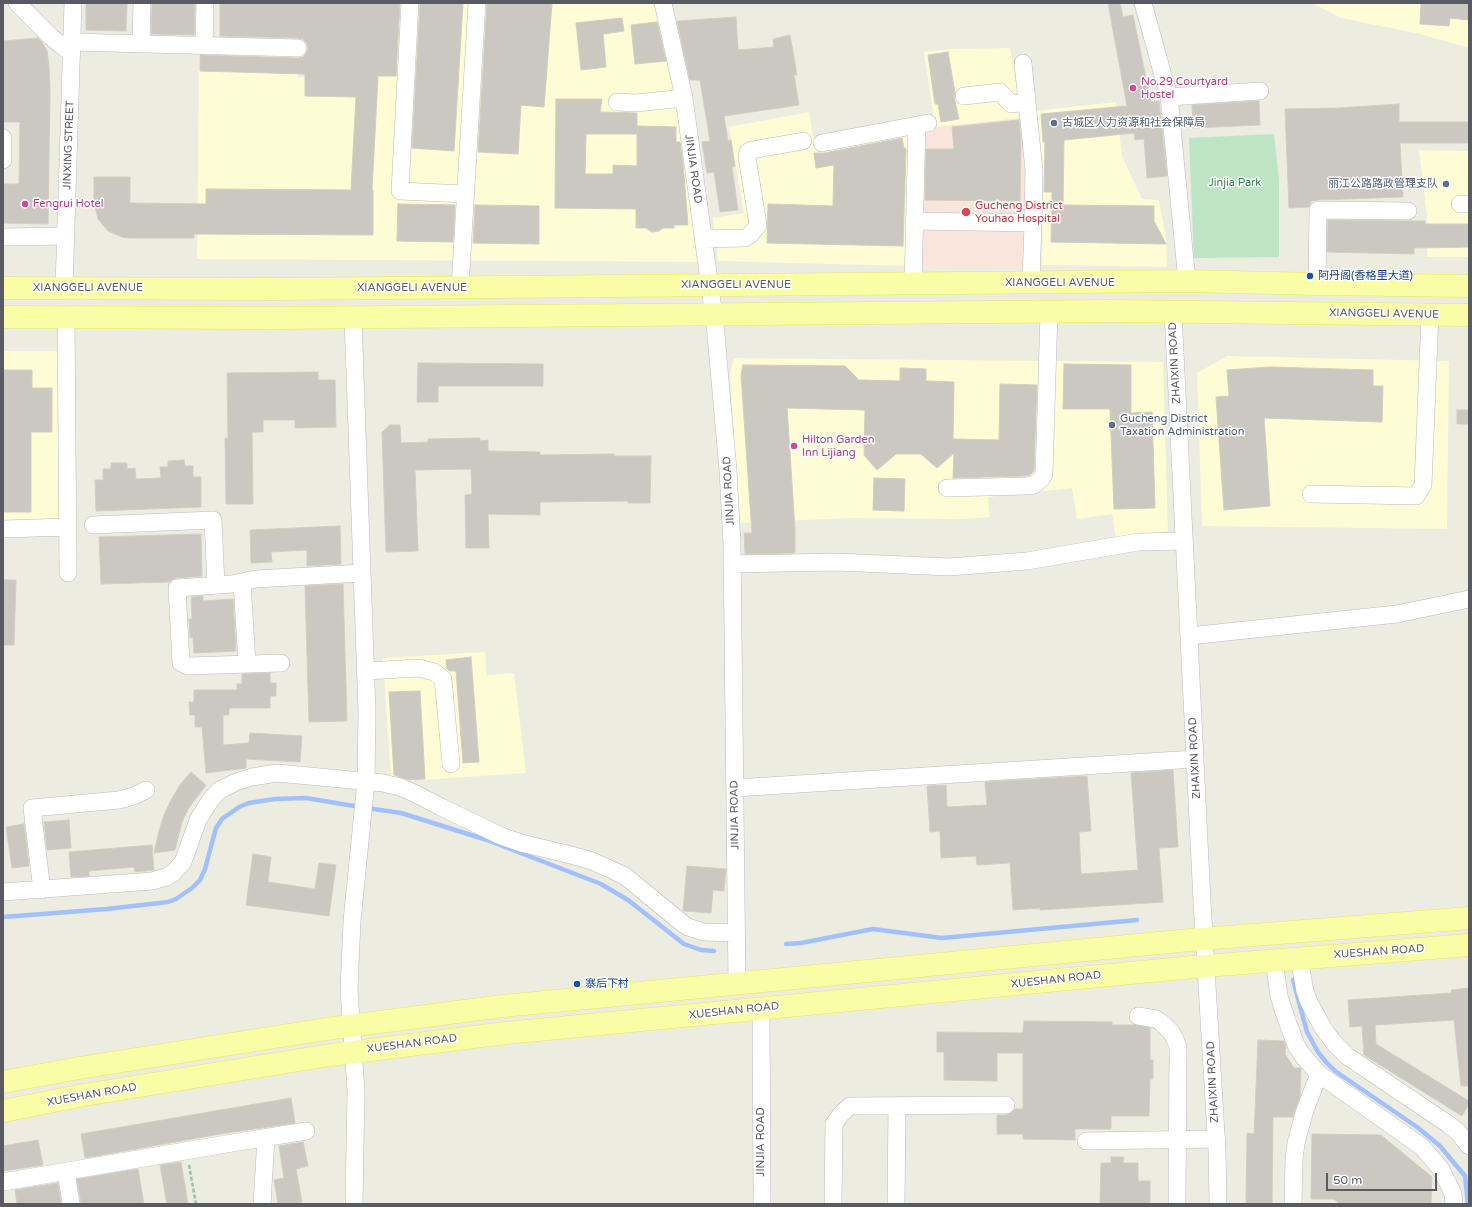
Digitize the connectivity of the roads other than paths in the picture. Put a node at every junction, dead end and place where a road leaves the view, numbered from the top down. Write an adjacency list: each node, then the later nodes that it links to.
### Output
1 (17, 3): 11 (street)
2 (73, 3): 11 (street, JINXING STREET)
3 (142, 3): 9 (street)
4 (205, 3): 10 (street)
5 (410, 3): 24 (street)
6 (477, 3): 24 (street)
7 (663, 3): 16 (street, JINJIA ROAD)
8 (1143, 3): 17 (street)
9 (141, 44): 10 (street); 11 (street)
10 (204, 46): 12 (street)
11 (72, 48): 29 (street, JINXING STREET)
12 (298, 48)
13 (1023, 63): 19 (street)
14 (1260, 90): 17 (street)
15 (964, 96): 19 (street)
16 (684, 98): 18 (street); 30 (street, JINJIA ROAD)
17 (1169, 98): 31 (street)
18 (617, 102)
19 (1027, 102): 27 (street)
20 (3, 138): 23 (street)
21 (804, 141): 30 (street)
22 (822, 143): 26 (street)
23 (3, 160)
24 (465, 194): 37 (street)
25 (1408, 211): 34 (street)
26 (914, 221): 27 (street); 33 (street)
27 (1034, 223): 32 (street)
28 (3, 236): 29 (street)
29 (66, 236): 39 (street, JINXING STREET)
30 (703, 239): 35 (street, JINJIA ROAD)
31 (1188, 281): 32 (main road, XIANGGELI AVENUE); 34 (main road, XIANGGELI AVENUE)
32 (1031, 283): 33 (main road, XIANGGELI AVENUE)
33 (913, 284): 35 (main road, XIANGGELI AVENUE)
34 (1317, 284): 36 (main road, XIANGGELI AVENUE)
35 (709, 286): 37 (main road, XIANGGELI AVENUE); 42 (street, JINJIA ROAD)
36 (1469, 286)
37 (460, 287): 39 (main road, XIANGGELI AVENUE)
38 (3, 288): 39 (main road, XIANGGELI AVENUE)
39 (64, 288)
40 (1049, 312): 41 (main road, XIANGGELI AVENUE); 42 (main road, XIANGGELI AVENUE); 48 (street)
41 (1173, 312): 43 (main road, XIANGGELI AVENUE); 53 (street, ZHAIXIN ROAD)
42 (713, 314): 47 (main road, XIANGGELI AVENUE); 54 (street, JINJIA ROAD)
43 (1430, 314): 44 (main road, XIANGGELI AVENUE); 49 (street)
44 (1469, 315)
45 (3, 317): 46 (main road, XIANGGELI AVENUE)
46 (66, 317): 47 (main road, XIANGGELI AVENUE); 51 (street)
47 (353, 317): 56 (street)
48 (947, 488)
49 (1310, 494)
50 (93, 525): 58 (street)
51 (68, 527): 52 (street); 55 (street)
52 (3, 529)
53 (1184, 541): 54 (street); 60 (street, ZHAIXIN ROAD)
54 (732, 564): 67 (street, JINJIA ROAD)
55 (68, 573)
56 (362, 573): 57 (street); 63 (street)
57 (242, 582): 58 (street); 62 (street)
58 (216, 585): 62 (street)
59 (1469, 599): 60 (street)
60 (1189, 636): 64 (street, ZHAIXIN ROAD)
61 (281, 663): 62 (street)
62 (247, 664)
63 (365, 671): 65 (street); 66 (street)
64 (1195, 759): 67 (street); 73 (street, ZHAIXIN ROAD)
65 (451, 764)
66 (366, 781): 69 (street); 72 (street); 81 (street)
67 (734, 788): 72 (street, JINJIA ROAD)
68 (146, 790): 69 (street)
69 (42, 890): 70 (street)
70 (3, 892)
71 (1469, 918): 73 (main road)
72 (736, 933): 78 (street, JINJIA ROAD)
73 (1204, 939): 77 (street, ZHAIXIN ROAD); 78 (main road)
74 (1469, 945): 75 (main road, XUESHAN ROAD)
75 (1299, 958): 76 (main road, XUESHAN ROAD); 93 (street)
76 (1274, 960): 77 (main road, XUESHAN ROAD); 83 (street)
77 (1206, 966): 79 (main road, XUESHAN ROAD); 90 (street, ZHAIXIN ROAD)
78 (737, 984): 81 (main road)
79 (761, 1008): 82 (main road, XUESHAN ROAD); 99 (street, JINJIA ROAD)
80 (1138, 1016): 91 (street)
81 (351, 1025): 82 (street); 84 (main road)
82 (353, 1052): 87 (main road, XUESHAN ROAD); 98 (street)
83 (1319, 1074): 104 (street); 105 (street)
84 (3, 1082)
85 (1006, 1105): 86 (street)
86 (898, 1106): 100 (street); 101 (street)
87 (3, 1111)
88 (306, 1131): 89 (street)
89 (266, 1138): 94 (street); 97 (street)
90 (1217, 1139): 91 (street); 103 (street, ZHAIXIN ROAD)
91 (1178, 1140): 92 (street); 102 (street)
92 (1086, 1141)
93 (1469, 1146)
94 (66, 1171): 95 (street); 96 (street)
95 (3, 1182)
96 (72, 1204)
97 (262, 1204)
98 (354, 1204)
99 (762, 1204)
100 (833, 1204)
101 (896, 1204)
102 (1178, 1204)
103 (1218, 1204)
104 (1293, 1204)
105 (1454, 1204)

